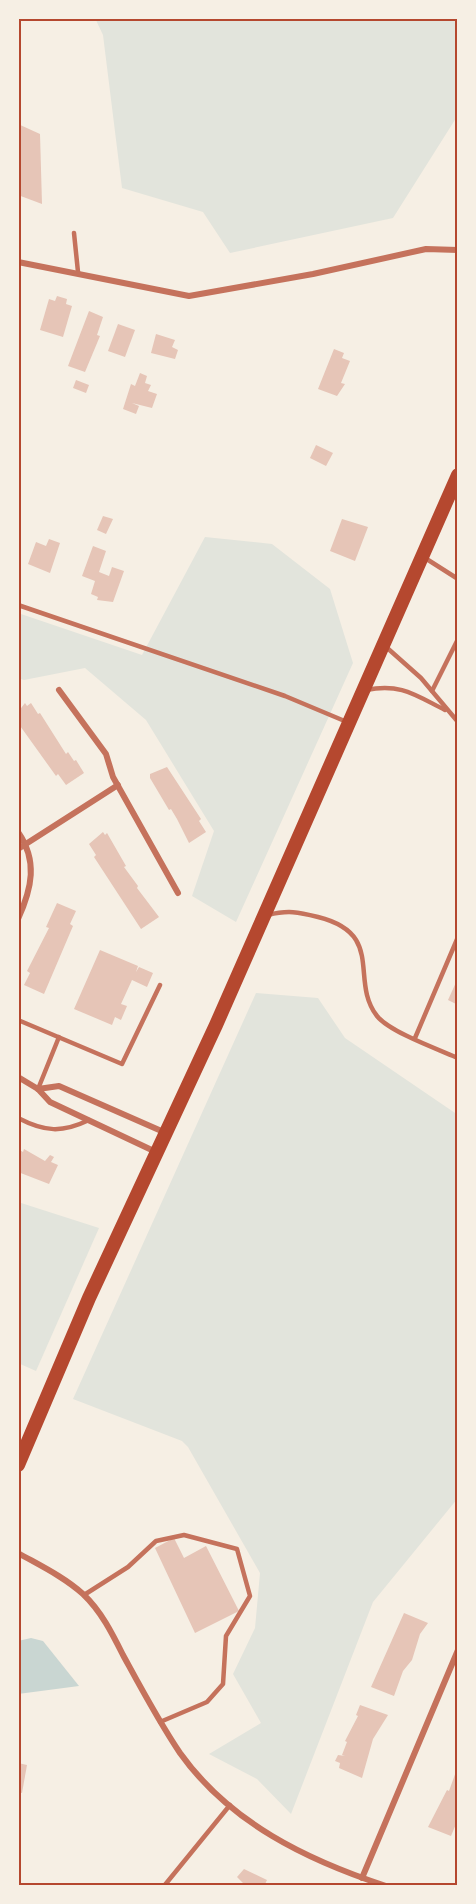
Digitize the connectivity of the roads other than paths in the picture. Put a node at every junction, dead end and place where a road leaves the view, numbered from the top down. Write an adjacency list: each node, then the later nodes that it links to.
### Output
1 (74, 233): 4 (lane)
2 (458, 250): 4 (street)
3 (18, 262): 4 (street)
4 (78, 272)
5 (458, 476): 6 (highway)
6 (422, 556): 7 (lane); 10 (highway)
7 (458, 579)
8 (18, 605): 16 (lane)
9 (458, 639): 13 (lane)
10 (384, 645): 12 (highway); 13 (lane)
11 (58, 690): 17 (street)
12 (364, 691): 14 (lane); 16 (highway)
13 (432, 691): 14 (lane)
14 (449, 712): 15 (lane)
15 (458, 722)
16 (349, 723): 22 (highway)
17 (118, 785): 19 (street); 21 (street)
18 (18, 832): 19 (street)
19 (27, 844): 20 (street); 23 (street)
20 (18, 849)
21 (178, 893)
22 (263, 916): 28 (lane); 34 (highway)
23 (18, 919)
24 (458, 937): 28 (lane)
25 (160, 986): 27 (lane)
26 (18, 1020): 27 (lane)
27 (59, 1038): 31 (lane)
28 (415, 1038): 29 (lane)
29 (458, 1058)
30 (18, 1077): 31 (street)
31 (38, 1089): 33 (street); 34 (street)
32 (18, 1118): 33 (lane)
33 (89, 1120): 35 (street)
34 (166, 1133): 35 (highway)
35 (157, 1152): 36 (highway)
36 (18, 1465)
37 (18, 1553): 38 (street)
38 (84, 1595): 40 (street); 40 (lane)
39 (458, 1650): 42 (street)
40 (160, 1722): 41 (street)
41 (230, 1805): 42 (street); 43 (lane)
42 (362, 1878): 44 (street)
43 (164, 1886)
44 (386, 1886)

